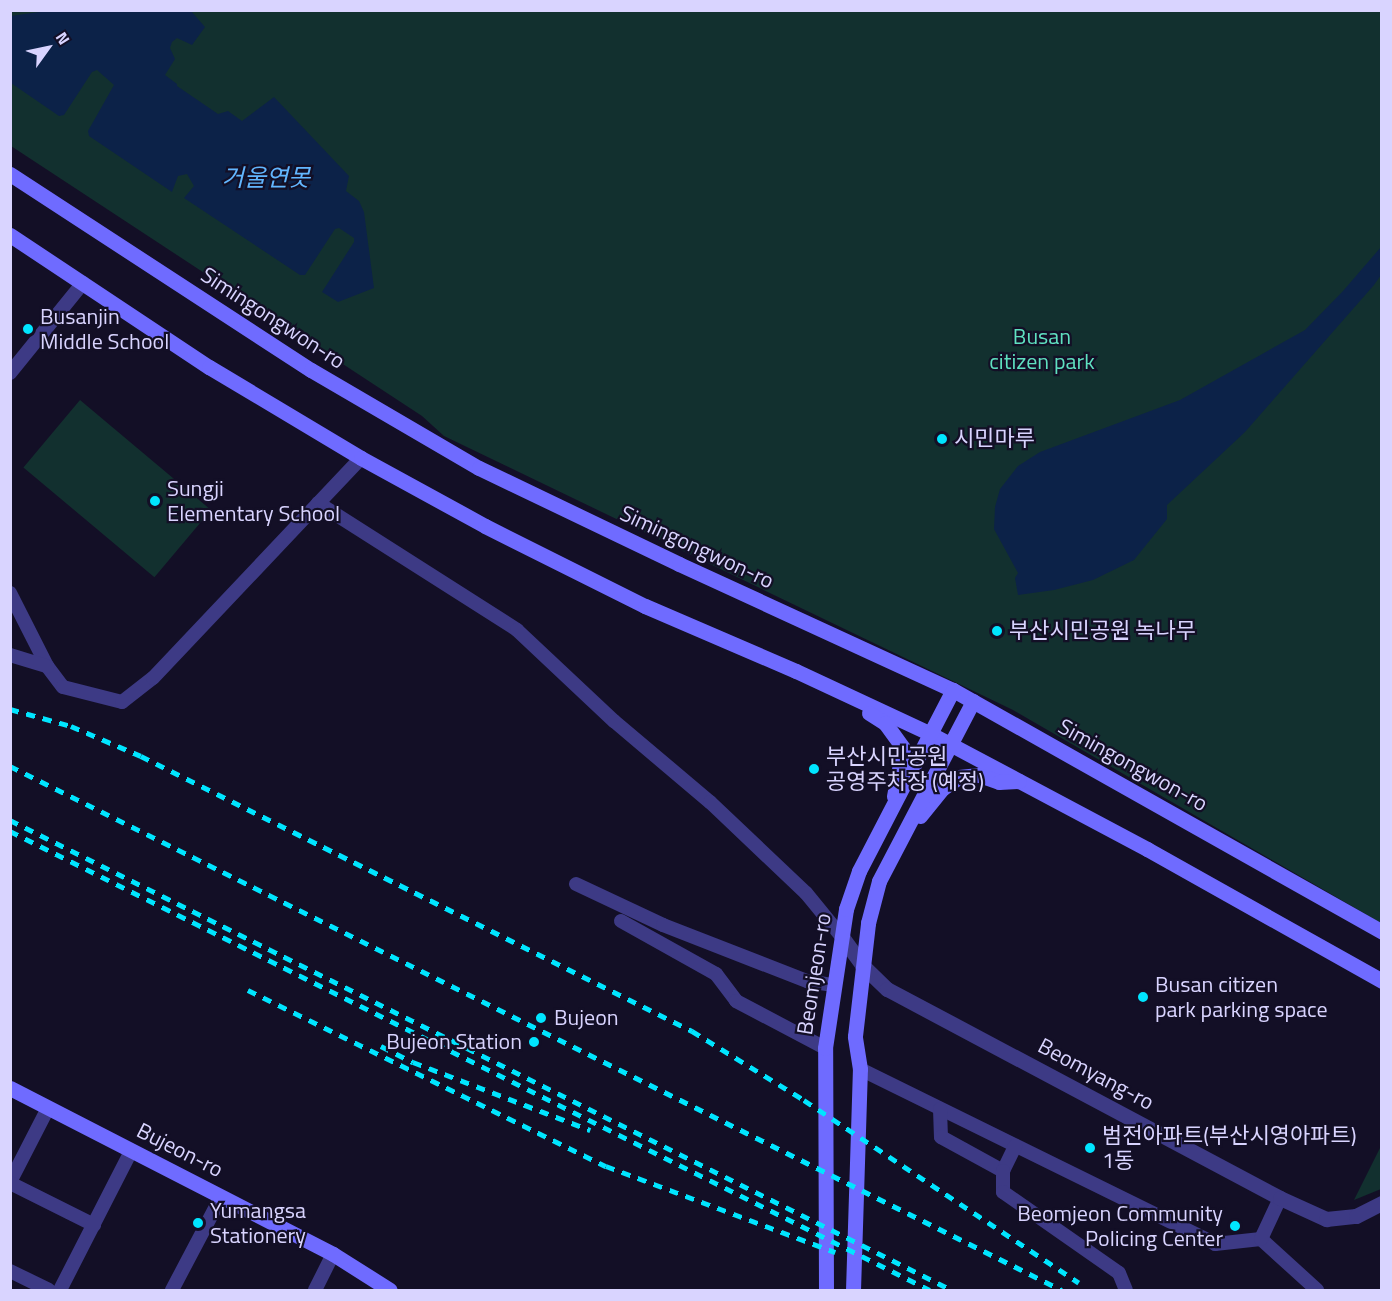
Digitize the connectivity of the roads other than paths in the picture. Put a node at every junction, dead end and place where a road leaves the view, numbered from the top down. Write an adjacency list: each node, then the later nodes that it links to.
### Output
1 (10, 174): 10 (main road, Simingongwon-ro)
2 (10, 235): 3 (main road)
3 (83, 283): 4 (street); 5 (main road)
4 (10, 373)
5 (361, 458): 6 (street); 11 (main road)
6 (318, 503): 9 (street); 21 (street)
7 (10, 593): 9 (street)
8 (10, 655): 9 (street)
9 (47, 666)
10 (953, 690): 12 (main road, Simingongwon-ro); 13 (main road, Beomjeon-ro)
11 (854, 698): 13 (main road); 16 (main road)
12 (973, 701): 14 (main road, Beomjeon-ro); 20 (main road, Simingongwon-ro)
13 (931, 734): 14 (main road); 16 (main road, Beomjeon-ro)
14 (951, 744): 15 (main road); 17 (main road, Beomjeon-ro)
15 (1021, 781): 17 (main road); 23 (main road)
16 (893, 805): 21 (main road, Beomjeon-ro)
17 (908, 825): 22 (main road, Beomjeon-ro)
18 (576, 884): 24 (street)
19 (621, 921): 25 (street)
20 (1382, 932)
21 (842, 937): 22 (street, Beomyang-ro); 24 (main road, Beomjeon-ro)
22 (861, 965): 26 (main road, Beomjeon-ro); 35 (street, Beomyang-ro)
23 (1382, 981)
24 (832, 986): 25 (main road, Beomjeon-ro)
25 (825, 1048): 46 (main road, Beomjeon-ro)
26 (860, 1069): 29 (street); 47 (main road, Beomjeon-ro)
27 (10, 1088): 28 (main road, Bujeon-ro)
28 (48, 1108): 31 (main road, Bujeon-ro); 33 (street)
29 (940, 1109): 30 (street); 32 (street)
30 (1015, 1146): 32 (street); 38 (street)
31 (131, 1151): 34 (main road, Bujeon-ro); 37 (street)
32 (1003, 1171): 48 (street)
33 (10, 1182): 37 (street)
34 (221, 1197): 39 (main road, Bujeon-ro); 43 (street)
35 (1280, 1198): 36 (street, Beomyang-ro); 38 (street)
36 (1382, 1203)
37 (94, 1225): 42 (street)
38 (1261, 1239): 49 (street)
39 (333, 1254): 44 (street); 45 (main road, Bujeon-ro)
40 (10, 1271): 41 (street)
41 (49, 1290)
42 (60, 1290)
43 (172, 1290)
44 (315, 1290)
45 (390, 1290)
46 (826, 1290)
47 (853, 1290)
48 (1126, 1290)
49 (1317, 1290)

